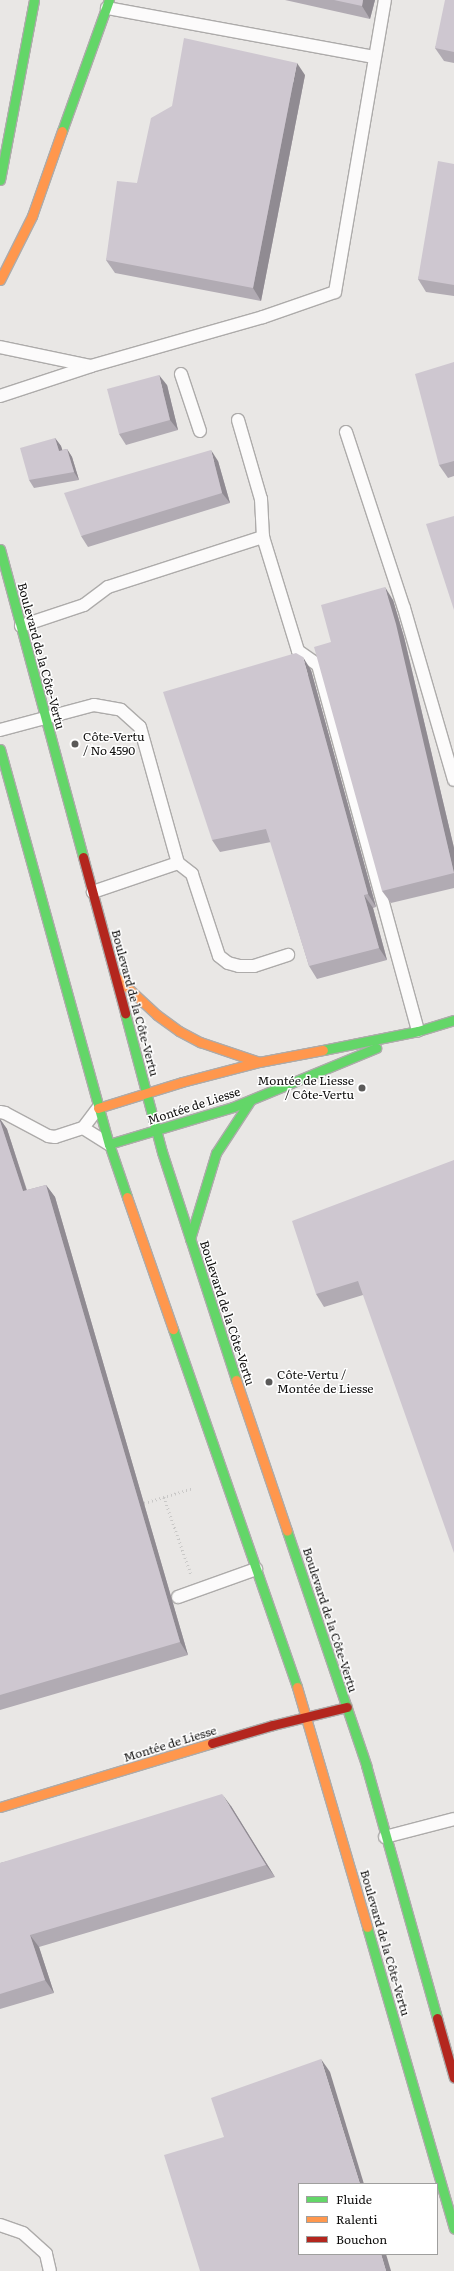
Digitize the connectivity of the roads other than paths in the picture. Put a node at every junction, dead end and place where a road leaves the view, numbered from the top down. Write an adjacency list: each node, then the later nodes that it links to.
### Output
1 (34, 0): 5 (street)
2 (385, 0): 4 (lane)
3 (108, 4): 4 (lane); 6 (street)
4 (374, 57): 8 (lane)
5 (0, 180)
6 (0, 280)
7 (0, 347): 8 (lane)
8 (91, 366): 10 (lane)
9 (181, 374): 12 (lane)
10 (0, 396)
11 (238, 420): 14 (lane)
12 (200, 431)
13 (346, 432): 20 (lane)
14 (263, 537): 16 (lane); 26 (lane)
15 (0, 549): 16 (street, Boulevard de la Côte-Vertu)
16 (21, 626): 17 (street, Boulevard de la Côte-Vertu)
17 (46, 718): 18 (lane); 21 (lane); 22 (street, Boulevard de la Côte-Vertu)
18 (0, 730)
19 (0, 749): 30 (street, Boulevard de la Côte-Vertu)
20 (454, 780)
21 (178, 864): 22 (lane); 23 (lane)
22 (93, 892): 24 (street, Boulevard de la Côte-Vertu)
23 (288, 955)
24 (115, 976): 27 (street); 28 (street, Boulevard de la Côte-Vertu)
25 (454, 1020): 26 (street, Montée de Liesse)
26 (418, 1031): 27 (street, Montée de Liesse); 29 (street, Montée de Liesse)
27 (260, 1062): 28 (street, Montée de Liesse)
28 (147, 1092): 30 (street, Montée de Liesse); 33 (street, Boulevard de la Côte-Vertu)
29 (250, 1101): 33 (street, Montée de Liesse); 35 (street)
30 (98, 1108): 32 (lane); 34 (street, Boulevard de la Côte-Vertu)
31 (0, 1112): 32 (lane)
32 (83, 1128): 34 (lane)
33 (156, 1131): 34 (street, Montée de Liesse); 35 (street, Boulevard de la Côte-Vertu)
34 (109, 1144): 36 (street, Boulevard de la Côte-Vertu)
35 (190, 1239): 38 (street, Boulevard de la Côte-Vertu)
36 (256, 1569): 37 (lane); 39 (street, Boulevard de la Côte-Vertu)
37 (178, 1597)
38 (346, 1707): 39 (street, Montée de Liesse); 42 (street, Boulevard de la Côte-Vertu)
39 (307, 1717): 40 (street, Montée de Liesse); 45 (street, Boulevard de la Côte-Vertu)
40 (0, 1807)
41 (454, 1819): 42 (lane)
42 (385, 1837): 43 (street, Boulevard de la Côte-Vertu)
43 (454, 2078)
44 (0, 2225): 46 (lane)
45 (454, 2229)
46 (50, 2271)

